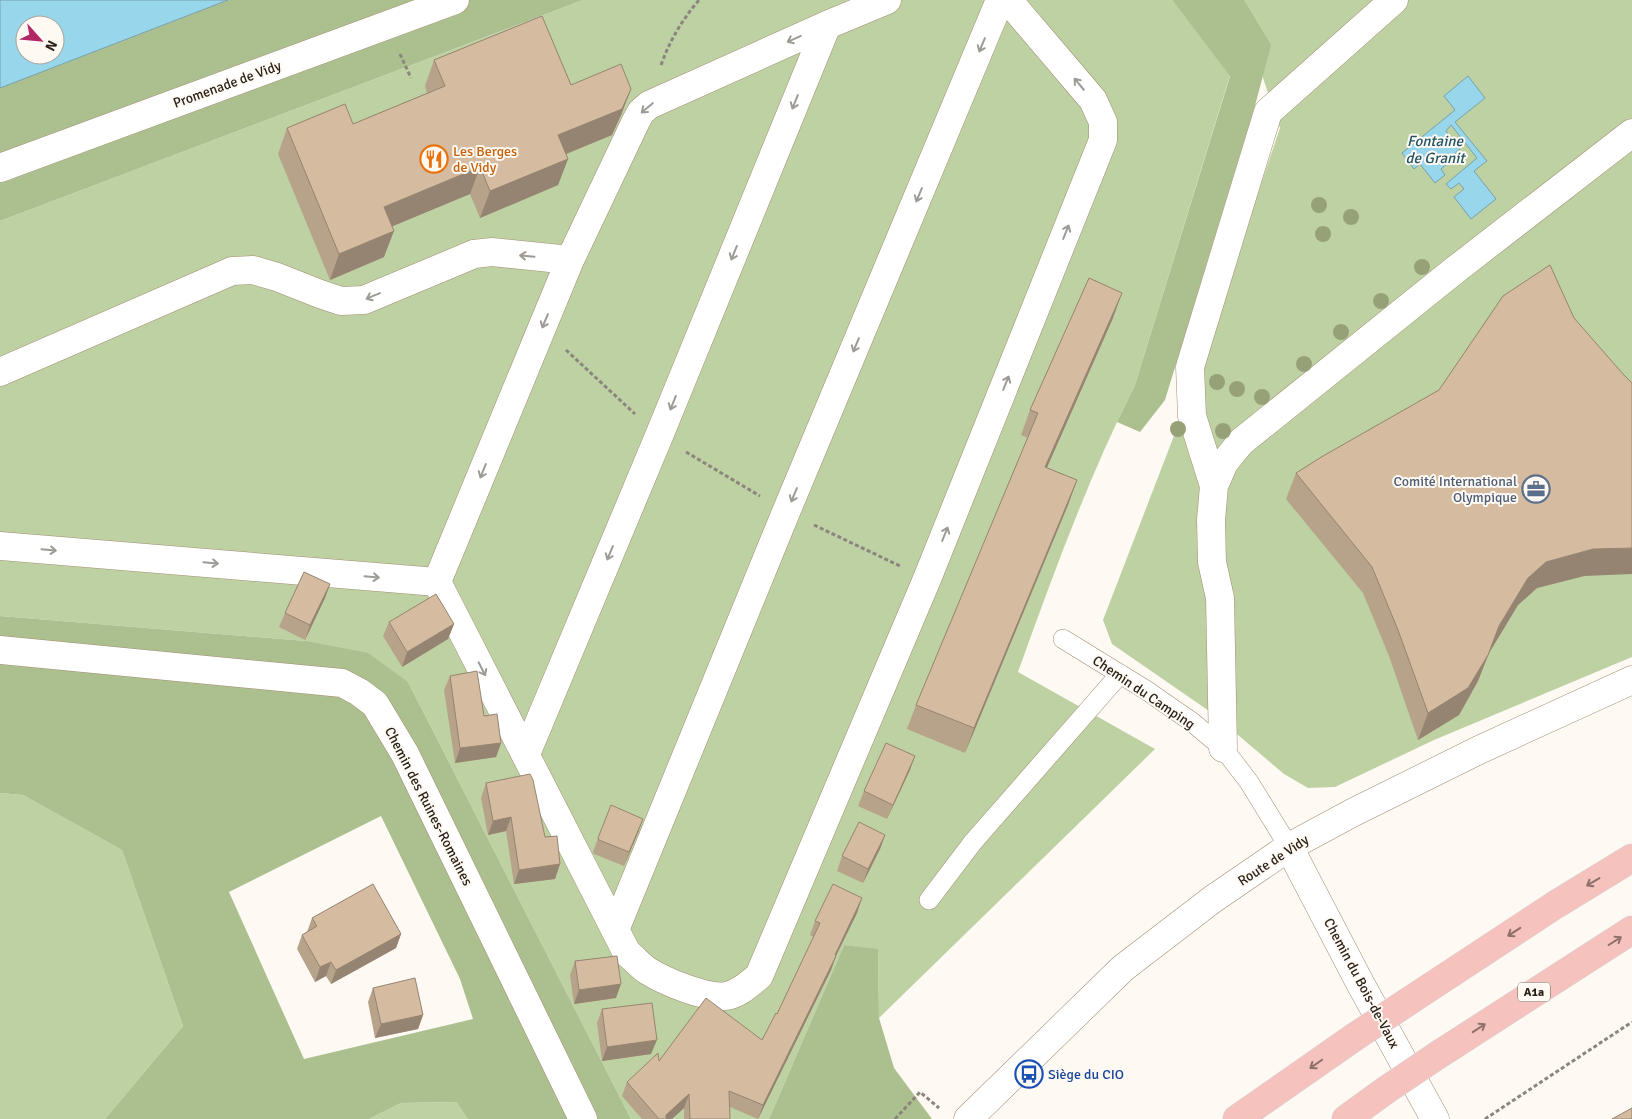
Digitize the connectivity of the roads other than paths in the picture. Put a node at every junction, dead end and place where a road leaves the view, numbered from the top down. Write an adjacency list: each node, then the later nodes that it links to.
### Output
1 (455, 0): 8 (street, Promenade de Vidy)
2 (887, 0): 6 (street)
3 (1000, 0): 23 (street, one-way to 23)
4 (1008, 0): 23 (street, one-way to 4)
5 (1408, 1): 11 (street)
6 (827, 25): 9 (street, one-way to 9); 19 (street, one-way to 19)
7 (1632, 133): 11 (street)
8 (0, 168)
9 (570, 260): 10 (street, one-way to 10); 13 (street, one-way to 13)
10 (0, 372)
11 (1214, 486): 18 (street)
12 (0, 546): 13 (street, one-way to 13)
13 (437, 582): 19 (street, one-way to 19)
14 (1063, 639): 16 (lane, Chemin du Camping)
15 (0, 650): 26 (street, Chemin des Ruines-Romaines)
16 (1120, 674): 18 (lane, Chemin du Camping); 22 (lane)
17 (1632, 680): 20 (street, Route de Vidy)
18 (1223, 748): 20 (lane, Chemin du Camping)
19 (526, 754): 23 (street)
20 (1289, 847): 25 (street, Route de Vidy); 29 (street, Chemin du Bois-de-Vaux)
21 (1632, 858): 27 (highway, one-way to 27, bridge)
22 (929, 900)
23 (615, 930)
24 (1632, 930): 28 (highway, A1a, one-way to 24, bridge)
25 (956, 1116)
26 (583, 1119)
27 (1237, 1119)
28 (1346, 1119)
29 (1435, 1119)

